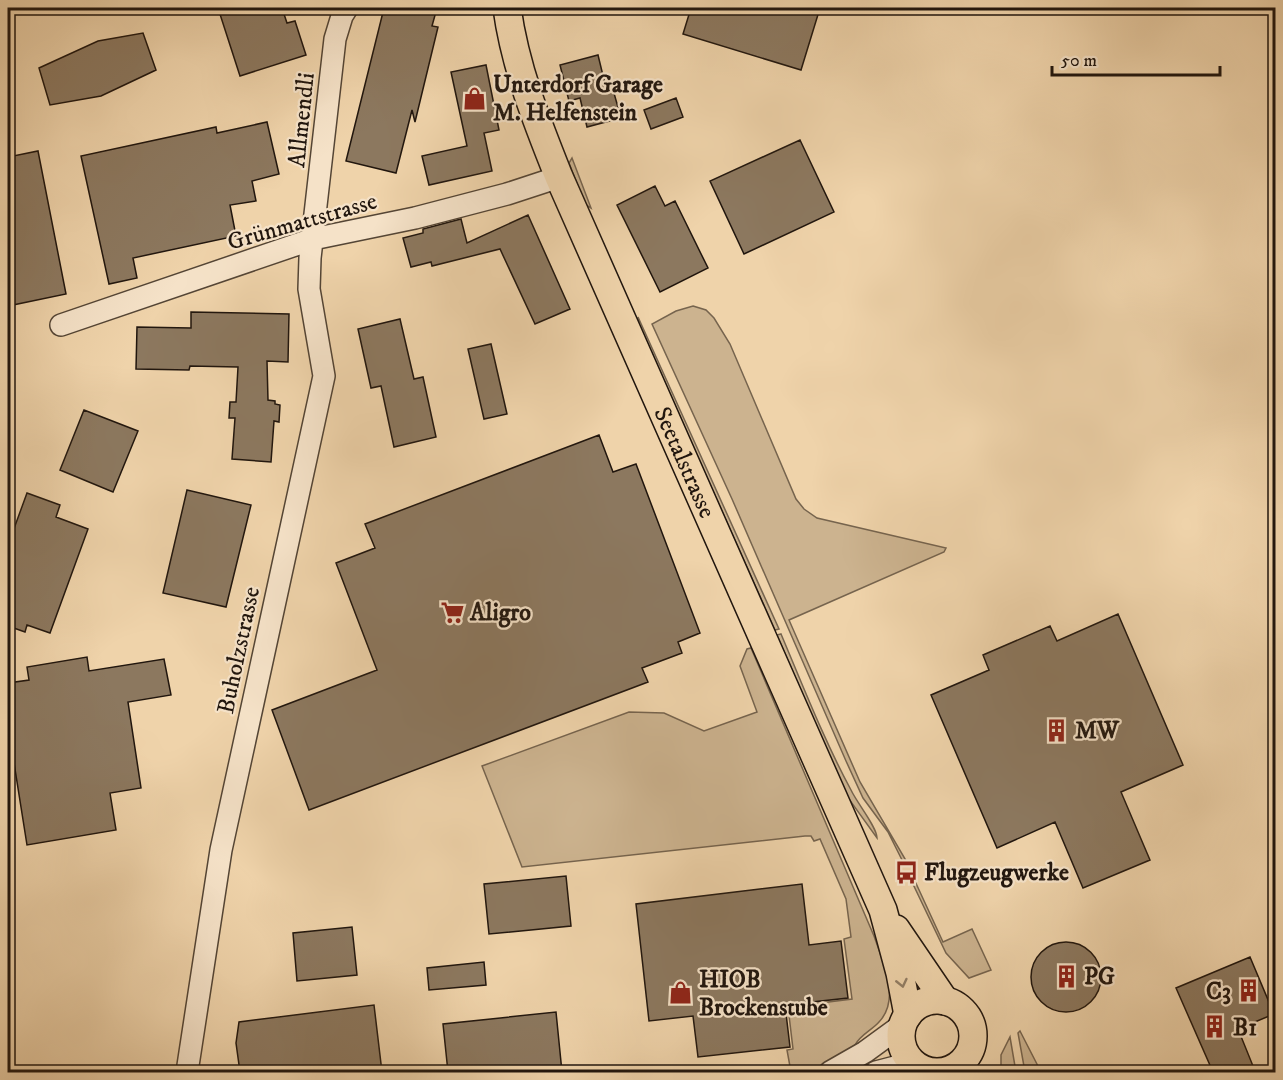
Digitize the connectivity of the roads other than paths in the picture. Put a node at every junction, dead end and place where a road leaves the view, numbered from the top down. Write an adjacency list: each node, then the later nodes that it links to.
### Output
1 (347, 8): 4 (street, Allmendli)
2 (507, 8): 3 (main road, Seetalstrasse)
3 (559, 177): 4 (street, Grünmattstrasse); 6 (main road, Seetalstrasse)
4 (313, 239): 5 (street, Grünmattstrasse); 11 (street, Buholzstrasse)
5 (62, 325)
6 (883, 910): 7 (main road, Seetalstrasse); 8 (main road, Seetalstrasse, one-way to 8)
7 (945, 1000): 8 (main road); 9 (main road)
8 (905, 1020): 10 (main road); 12 (street)
9 (974, 1060): 10 (main road)
10 (924, 1069): 13 (street)
11 (187, 1072)
12 (830, 1072)
13 (876, 1072)

